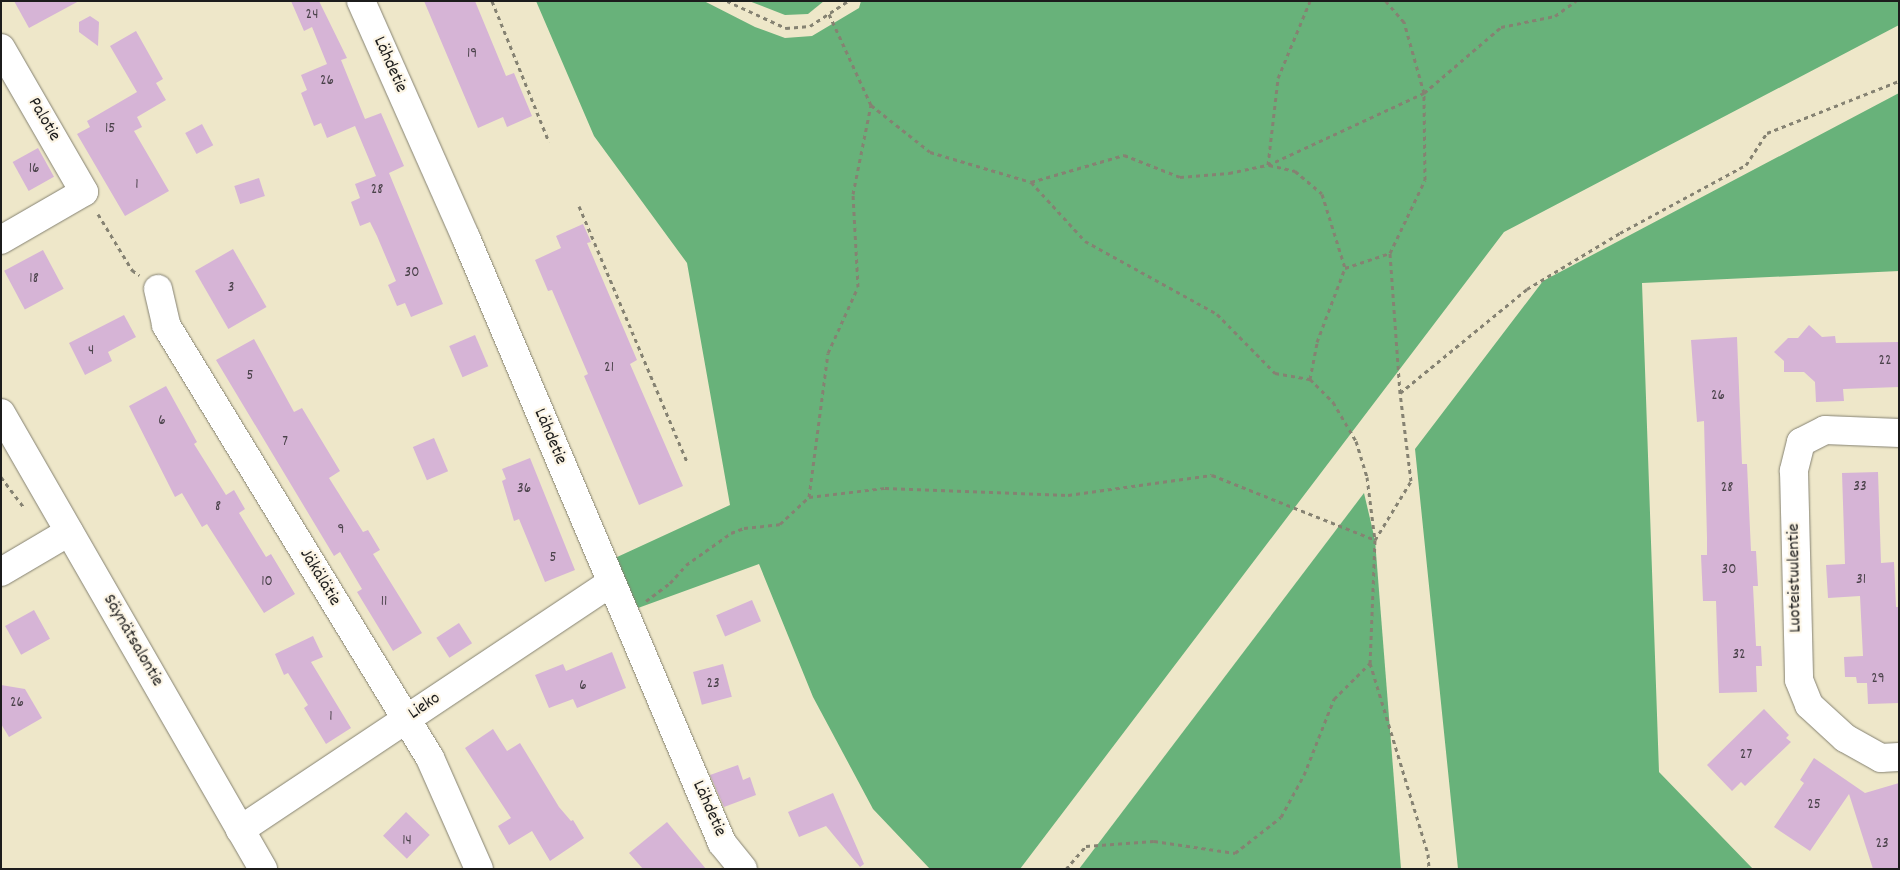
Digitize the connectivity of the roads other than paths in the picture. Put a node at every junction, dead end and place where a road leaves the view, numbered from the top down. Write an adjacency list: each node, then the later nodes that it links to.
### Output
1 (361, 1): 9 (street, Lähdetie)
2 (1, 48): 3 (street, Palotie)
3 (1, 240)
4 (158, 289): 10 (street, Jäkälätie)
5 (1, 414): 7 (street, Säynätsalontie)
6 (1899, 433): 11 (street, Luoteistuulentie)
7 (69, 532): 8 (street); 12 (street, Säynätsalontie)
8 (1, 572)
9 (611, 583): 10 (street, Lieko); 15 (street, Lähdetie)
10 (405, 721): 12 (street, Lieko); 14 (street, Jäkälätie)
11 (1899, 757)
12 (240, 830): 13 (street, Säynätsalontie)
13 (263, 869)
14 (479, 869)
15 (744, 869)

